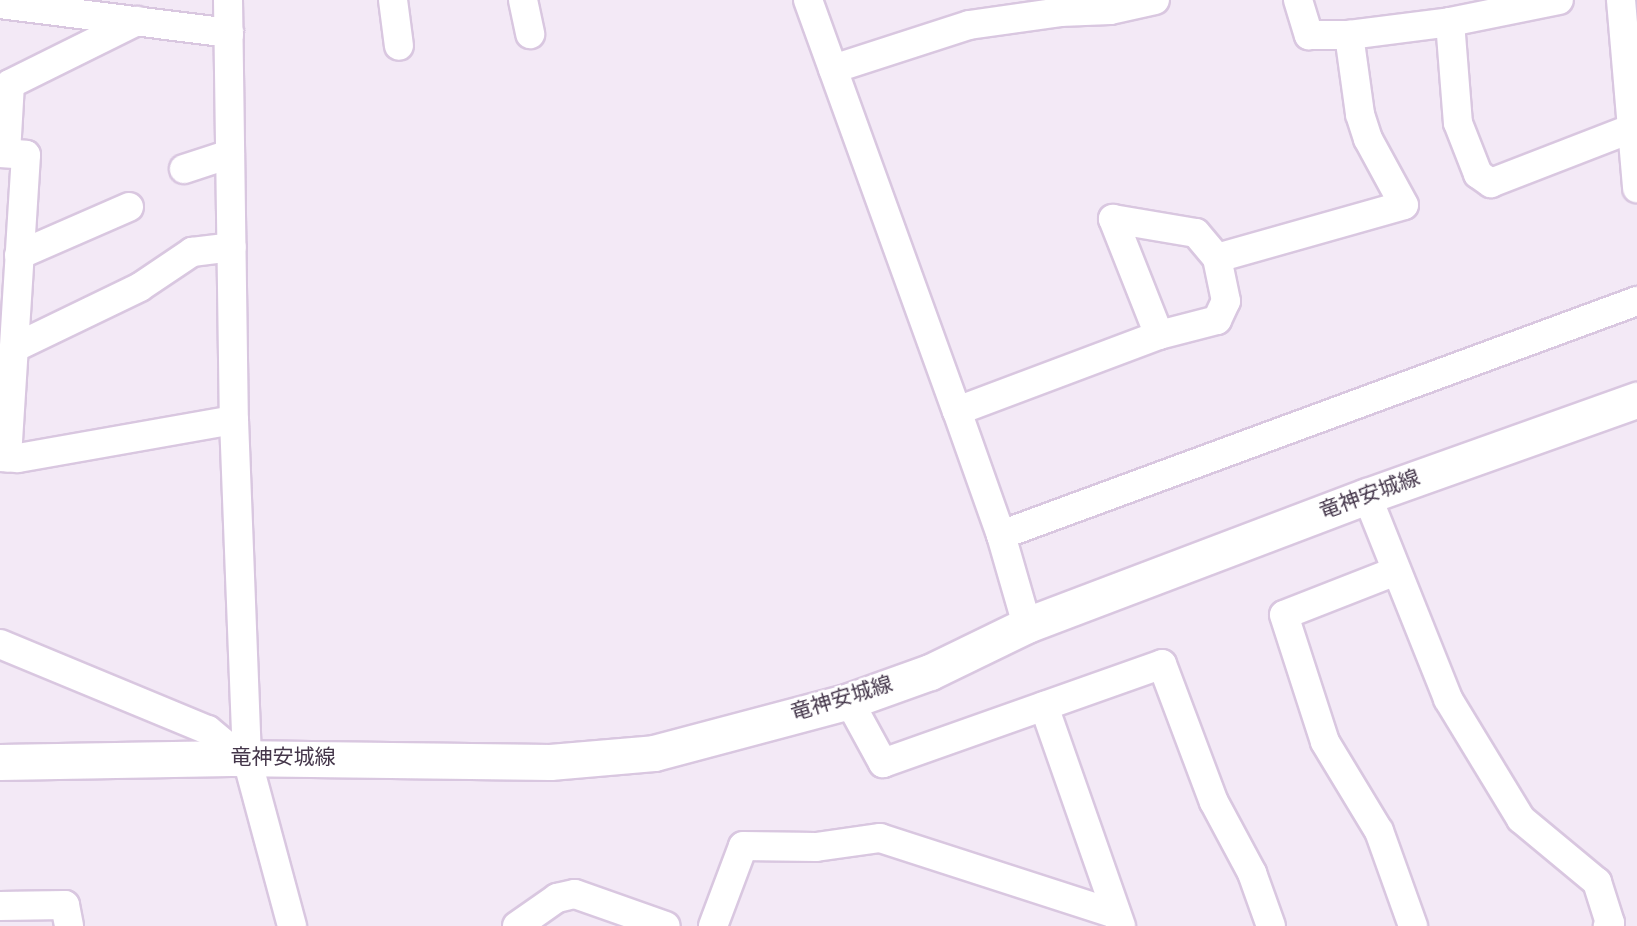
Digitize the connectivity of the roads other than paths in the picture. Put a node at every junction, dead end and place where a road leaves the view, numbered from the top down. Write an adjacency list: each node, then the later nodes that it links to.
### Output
1 (228, 0): 12 (street)
2 (393, 0): 15 (street)
3 (523, 0): 13 (street)
4 (808, 0): 16 (street)
5 (1155, 0): 16 (street)
6 (1298, 0): 14 (street)
7 (1559, 0): 11 (street)
8 (1621, 0): 17 (street)
9 (0, 4): 10 (street)
10 (137, 21): 12 (street); 18 (street)
11 (1450, 22): 14 (street); 17 (street)
12 (229, 33): 19 (street)
13 (530, 34)
14 (1349, 36): 25 (street)
15 (400, 46)
16 (833, 69): 30 (street)
17 (1633, 128): 21 (street)
18 (3, 153): 24 (street)
19 (230, 154): 20 (street); 23 (street)
20 (184, 169)
21 (1637, 188)
22 (129, 207): 24 (street)
23 (232, 247): 28 (street); 31 (street)
24 (19, 254): 28 (street)
25 (1217, 258): 27 (street); 27 (street)
26 (1637, 301): 34 (street)
27 (1159, 335): 30 (street)
28 (14, 348): 32 (street)
29 (1637, 400): 33 (street, 竜神安城線)
30 (957, 411): 34 (street)
31 (234, 420): 32 (street); 40 (street)
32 (3, 457)
33 (1367, 496): 35 (street); 36 (street, 竜神安城線)
34 (1000, 535): 36 (street)
35 (1396, 571): 50 (street); 51 (street)
36 (1027, 625): 38 (street, 竜神安城線)
37 (0, 644): 40 (street)
38 (849, 701): 39 (street); 40 (street, 竜神安城線)
39 (1044, 706): 43 (street); 49 (street)
40 (239, 758): 41 (street, 竜神安城線); 45 (street)
41 (0, 762)
42 (0, 906): 44 (street)
43 (1118, 920): 48 (street)
44 (69, 926)
45 (292, 926)
46 (517, 926): 47 (street)
47 (666, 926)
48 (713, 926)
49 (1271, 926)
50 (1413, 926)
51 (1608, 926)

